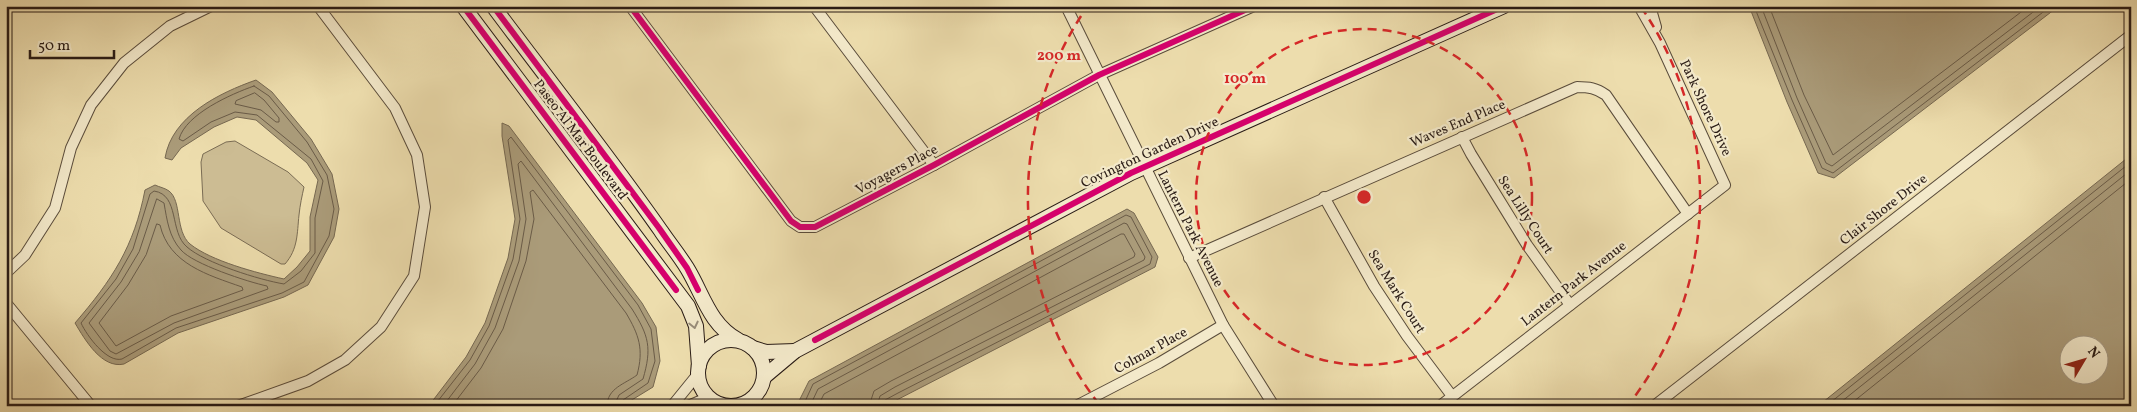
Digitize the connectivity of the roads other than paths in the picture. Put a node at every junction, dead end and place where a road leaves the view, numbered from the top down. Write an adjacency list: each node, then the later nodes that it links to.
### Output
1 (211, 6): 22 (street)
2 (318, 6): 35 (street)
3 (463, 6): 29 (main road, Paseo Al Mar Boulevard, one-way to 29)
4 (493, 6): 26 (main road, Paseo Al Mar Boulevard)
5 (630, 6): 16 (street, Voyagers Place)
6 (814, 6): 16 (street)
7 (1066, 6): 14 (street, Lantern Park Avenue)
8 (1254, 6): 14 (street, Voyagers Place)
9 (1504, 6): 17 (main road, Covington Garden Drive)
10 (1639, 6): 13 (street, Park Shore Drive)
11 (1650, 6): 13 (street, Park Shore Drive)
12 (2131, 35): 42 (street, Clair Shore Drive)
13 (1660, 43): 18 (street, Park Shore Drive)
14 (1099, 75): 16 (street, Voyagers Place); 17 (street, Lantern Park Avenue)
15 (1462, 137): 19 (street, Waves End Place); 20 (street, Waves End Place); 24 (street, Sea Lilly Court)
16 (934, 165)
17 (1144, 167): 21 (street, Lantern Park Avenue); 28 (main road, Covington Garden Drive)
18 (1725, 185): 20 (street, Lantern Park Avenue)
19 (1324, 197): 21 (street, Waves End Place); 31 (street, Sea Mark Court)
20 (1688, 214): 24 (street, Lantern Park Avenue)
21 (1189, 258): 25 (street, Lantern Park Avenue)
22 (6, 273)
23 (6, 303): 34 (street)
24 (1570, 305): 31 (street, Lantern Park Avenue)
25 (1223, 325): 33 (street, Colmar Place); 40 (street, Lantern Park Avenue)
26 (738, 340): 27 (main road); 29 (main road)
27 (753, 348): 28 (main road, Covington Garden Drive); 30 (main road)
28 (795, 351): 30 (main road, Covington Garden Drive)
29 (699, 370): 32 (main road); 36 (street)
30 (763, 380): 32 (main road); 38 (main road)
31 (1452, 396): 41 (street, Lantern Park Avenue)
32 (715, 402): 37 (street)
33 (1093, 402): 39 (street, Colmar Place)
34 (91, 406)
35 (238, 406)
36 (672, 406)
37 (688, 406)
38 (762, 406)
39 (1076, 406)
40 (1274, 406)
41 (1440, 406)
42 (1654, 406)

